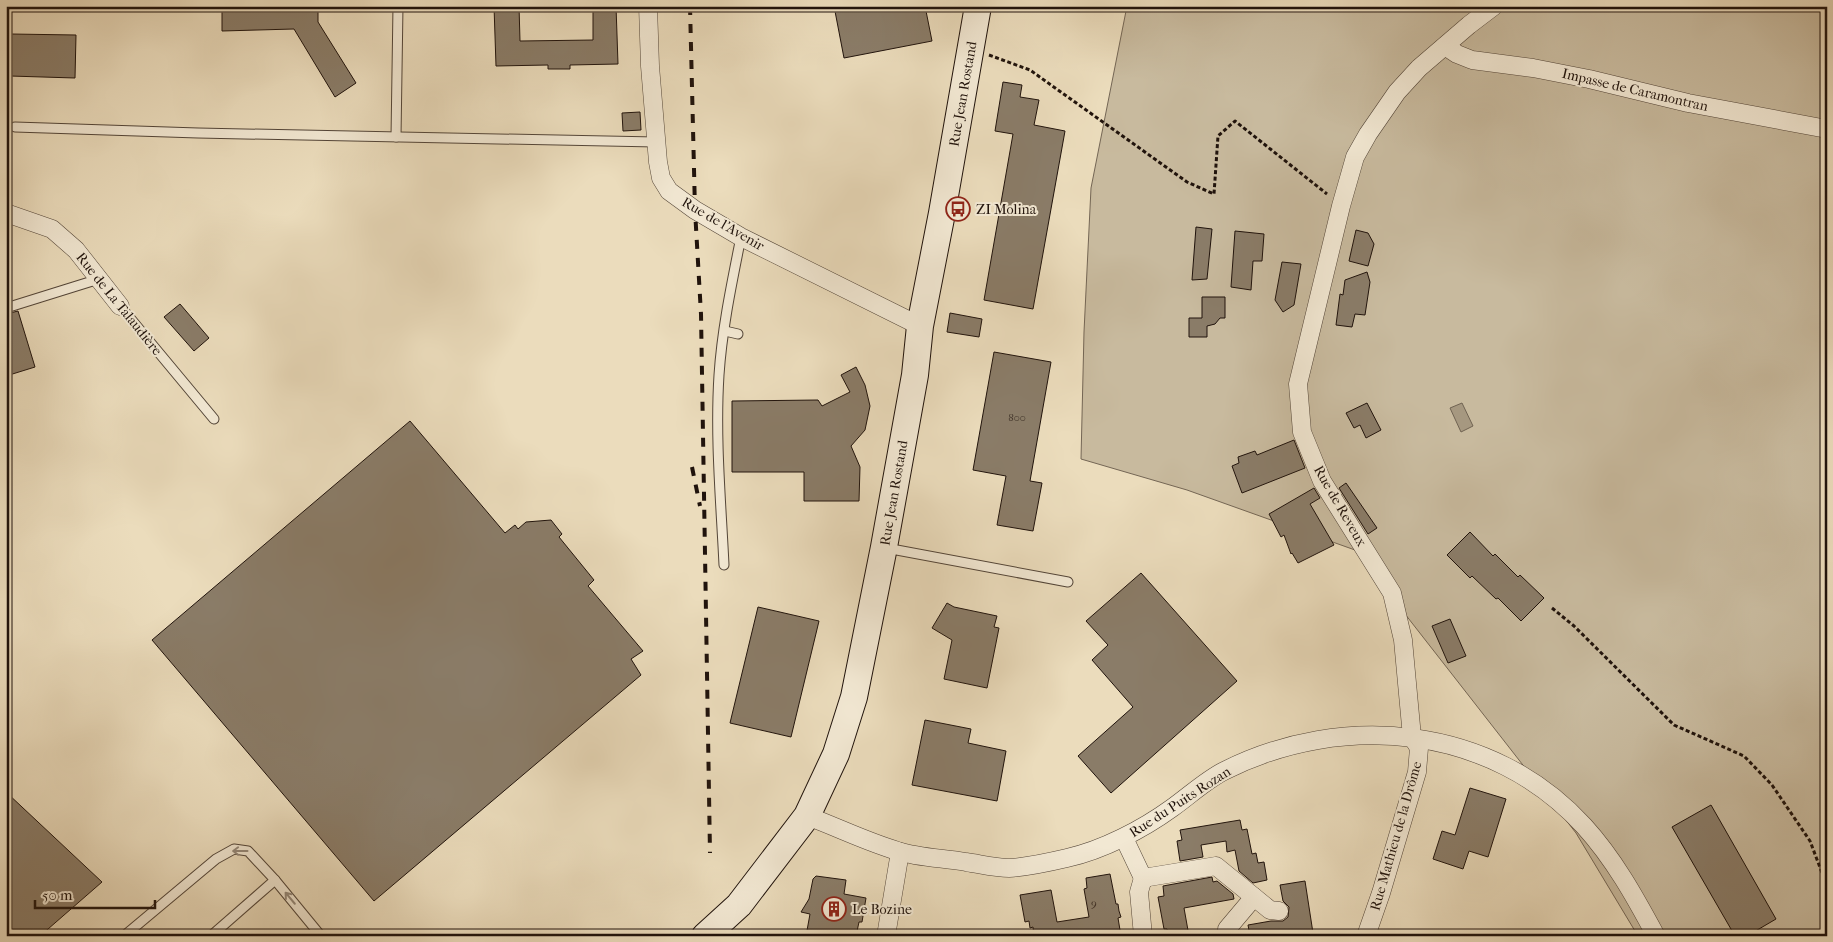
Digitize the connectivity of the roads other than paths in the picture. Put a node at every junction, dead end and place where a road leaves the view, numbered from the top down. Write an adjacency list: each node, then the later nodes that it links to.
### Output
1 (398, 6): 8 (lane)
2 (648, 6): 9 (street, Rue de l'Avenir)
3 (978, 6): 15 (main road, Rue Jean Rostand)
4 (1494, 6): 5 (street, Rue de Reveux)
5 (1445, 46): 7 (street, Impasse de Caramontran); 22 (street, Rue de Reveux)
6 (15, 127): 8 (lane)
7 (1827, 129)
8 (396, 137): 9 (lane)
9 (656, 142): 11 (street, Rue de l'Avenir)
10 (6, 213): 12 (street, Rue de La Talaudière)
11 (741, 237): 15 (street, Rue de l'Avenir); 16 (lane)
12 (99, 279): 13 (street, Rue de La Talaudière); 14 (lane)
13 (120, 306): 18 (lane, Rue de La Talaudière)
14 (6, 308)
15 (920, 326): 19 (main road, Rue Jean Rostand)
16 (725, 331): 17 (lane); 20 (lane)
17 (738, 334)
18 (214, 419)
19 (884, 547): 21 (lane); 23 (main road, Rue Jean Rostand)
20 (724, 565)
21 (1068, 582)
22 (1412, 736): 24 (street, Rue du Puits Rozan); 37 (street, Rue Mathieu de la Drôme); 38 (street, Rue du Puits Rozan)
23 (807, 816): 25 (street, Rue du Puits Rozan); 33 (main road, Rue Jean Rostand)
24 (1124, 838): 25 (street, Rue du Puits Rozan); 26 (street)
25 (900, 852): 34 (street)
26 (1143, 878): 28 (street); 35 (street)
27 (275, 880): 30 (lane, one-way to 30); 31 (lane); 32 (lane, one-way to 27)
28 (1254, 897): 29 (street); 36 (street)
29 (1279, 912)
30 (124, 936)
31 (211, 936)
32 (322, 936)
33 (705, 936)
34 (886, 936)
35 (1143, 936)
36 (1227, 936)
37 (1366, 936)
38 (1656, 936)

